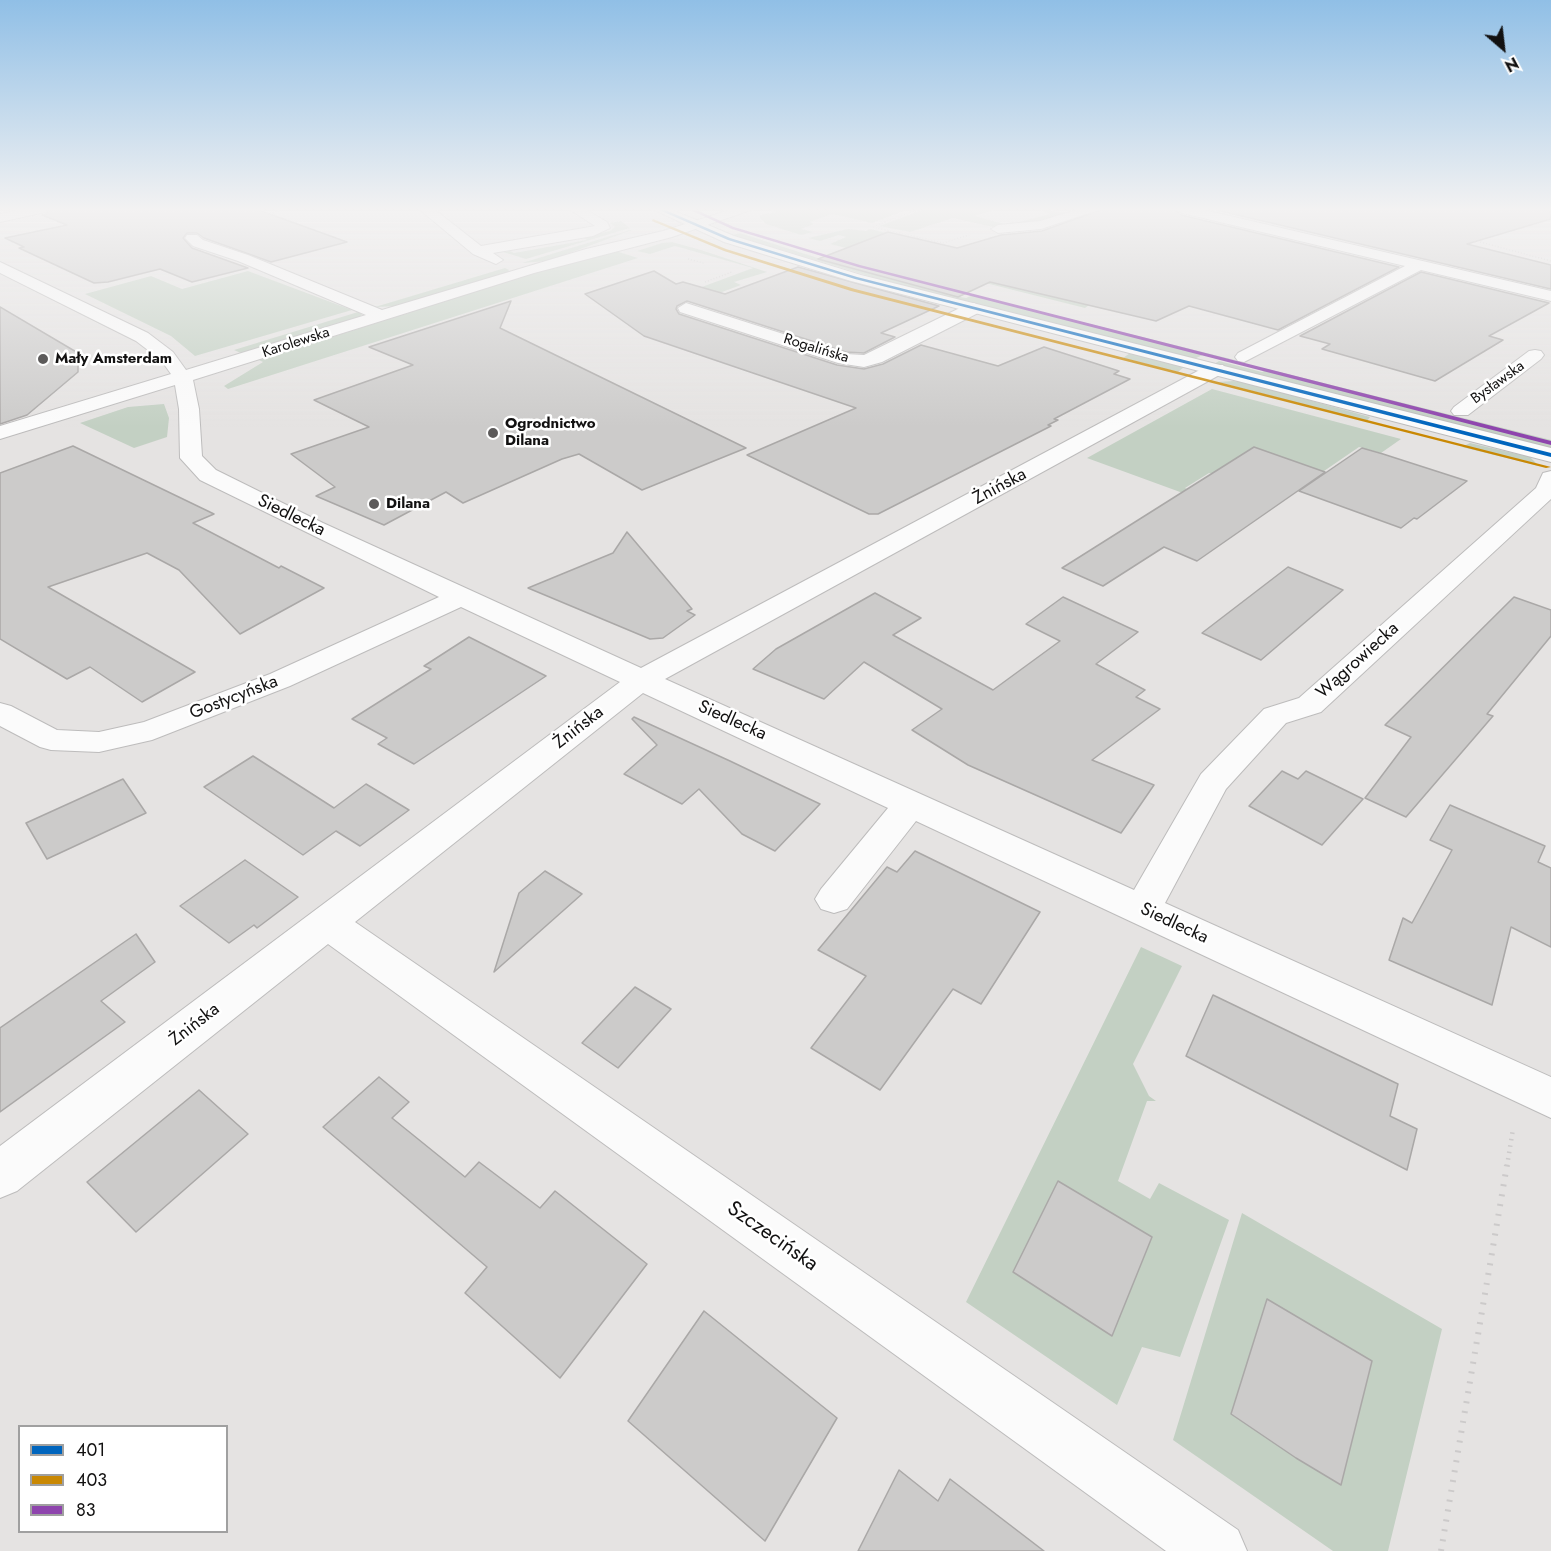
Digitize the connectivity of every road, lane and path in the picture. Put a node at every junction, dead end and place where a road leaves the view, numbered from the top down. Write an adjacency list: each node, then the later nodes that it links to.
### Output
1 (29, 281): 18 (street, Siedlecka)
2 (299, 281): 15 (street)
3 (493, 281): 15 (street, Karolewska)
4 (705, 281): 9 (path)
5 (874, 281): 14 (street)
6 (933, 281): 17 (street)
7 (1387, 281): 17 (street, Żnińska)
8 (1489, 281): 11 (street)
9 (700, 283)
10 (1551, 285): 11 (street)
11 (1530, 291): 12 (street)
12 (1551, 296)
13 (686, 308): 14 (street, Rogalińska)
14 (974, 308): 17 (street)
15 (383, 316): 18 (street, Karolewska)
16 (1535, 355): 19 (street, Bysławska)
17 (1230, 363): 19 (street); 22 (street); 25 (street, Żnińska)
18 (183, 378): 20 (street, Karolewska); 24 (street, Siedlecka)
19 (1461, 411): 21 (street)
20 (0, 433)
21 (1551, 433)
22 (1551, 455)
23 (1551, 478): 29 (street, Wągrowiecka)
24 (462, 597): 25 (street, Siedlecka); 26 (street, Gostycyńska)
25 (641, 680): 27 (street, Siedlecka); 30 (street, Żnińska)
26 (0, 713)
27 (911, 804): 28 (street); 29 (street, Siedlecka)
28 (834, 899)
29 (1142, 910): 31 (street, Siedlecka)
30 (327, 923): 33 (street, Żnińska); 34 (street, Szczecińska)
31 (1521, 1084): 32 (street, Siedlecka); 35 (path)
32 (1551, 1098)
33 (0, 1175)
34 (1217, 1551)
35 (1441, 1551)

